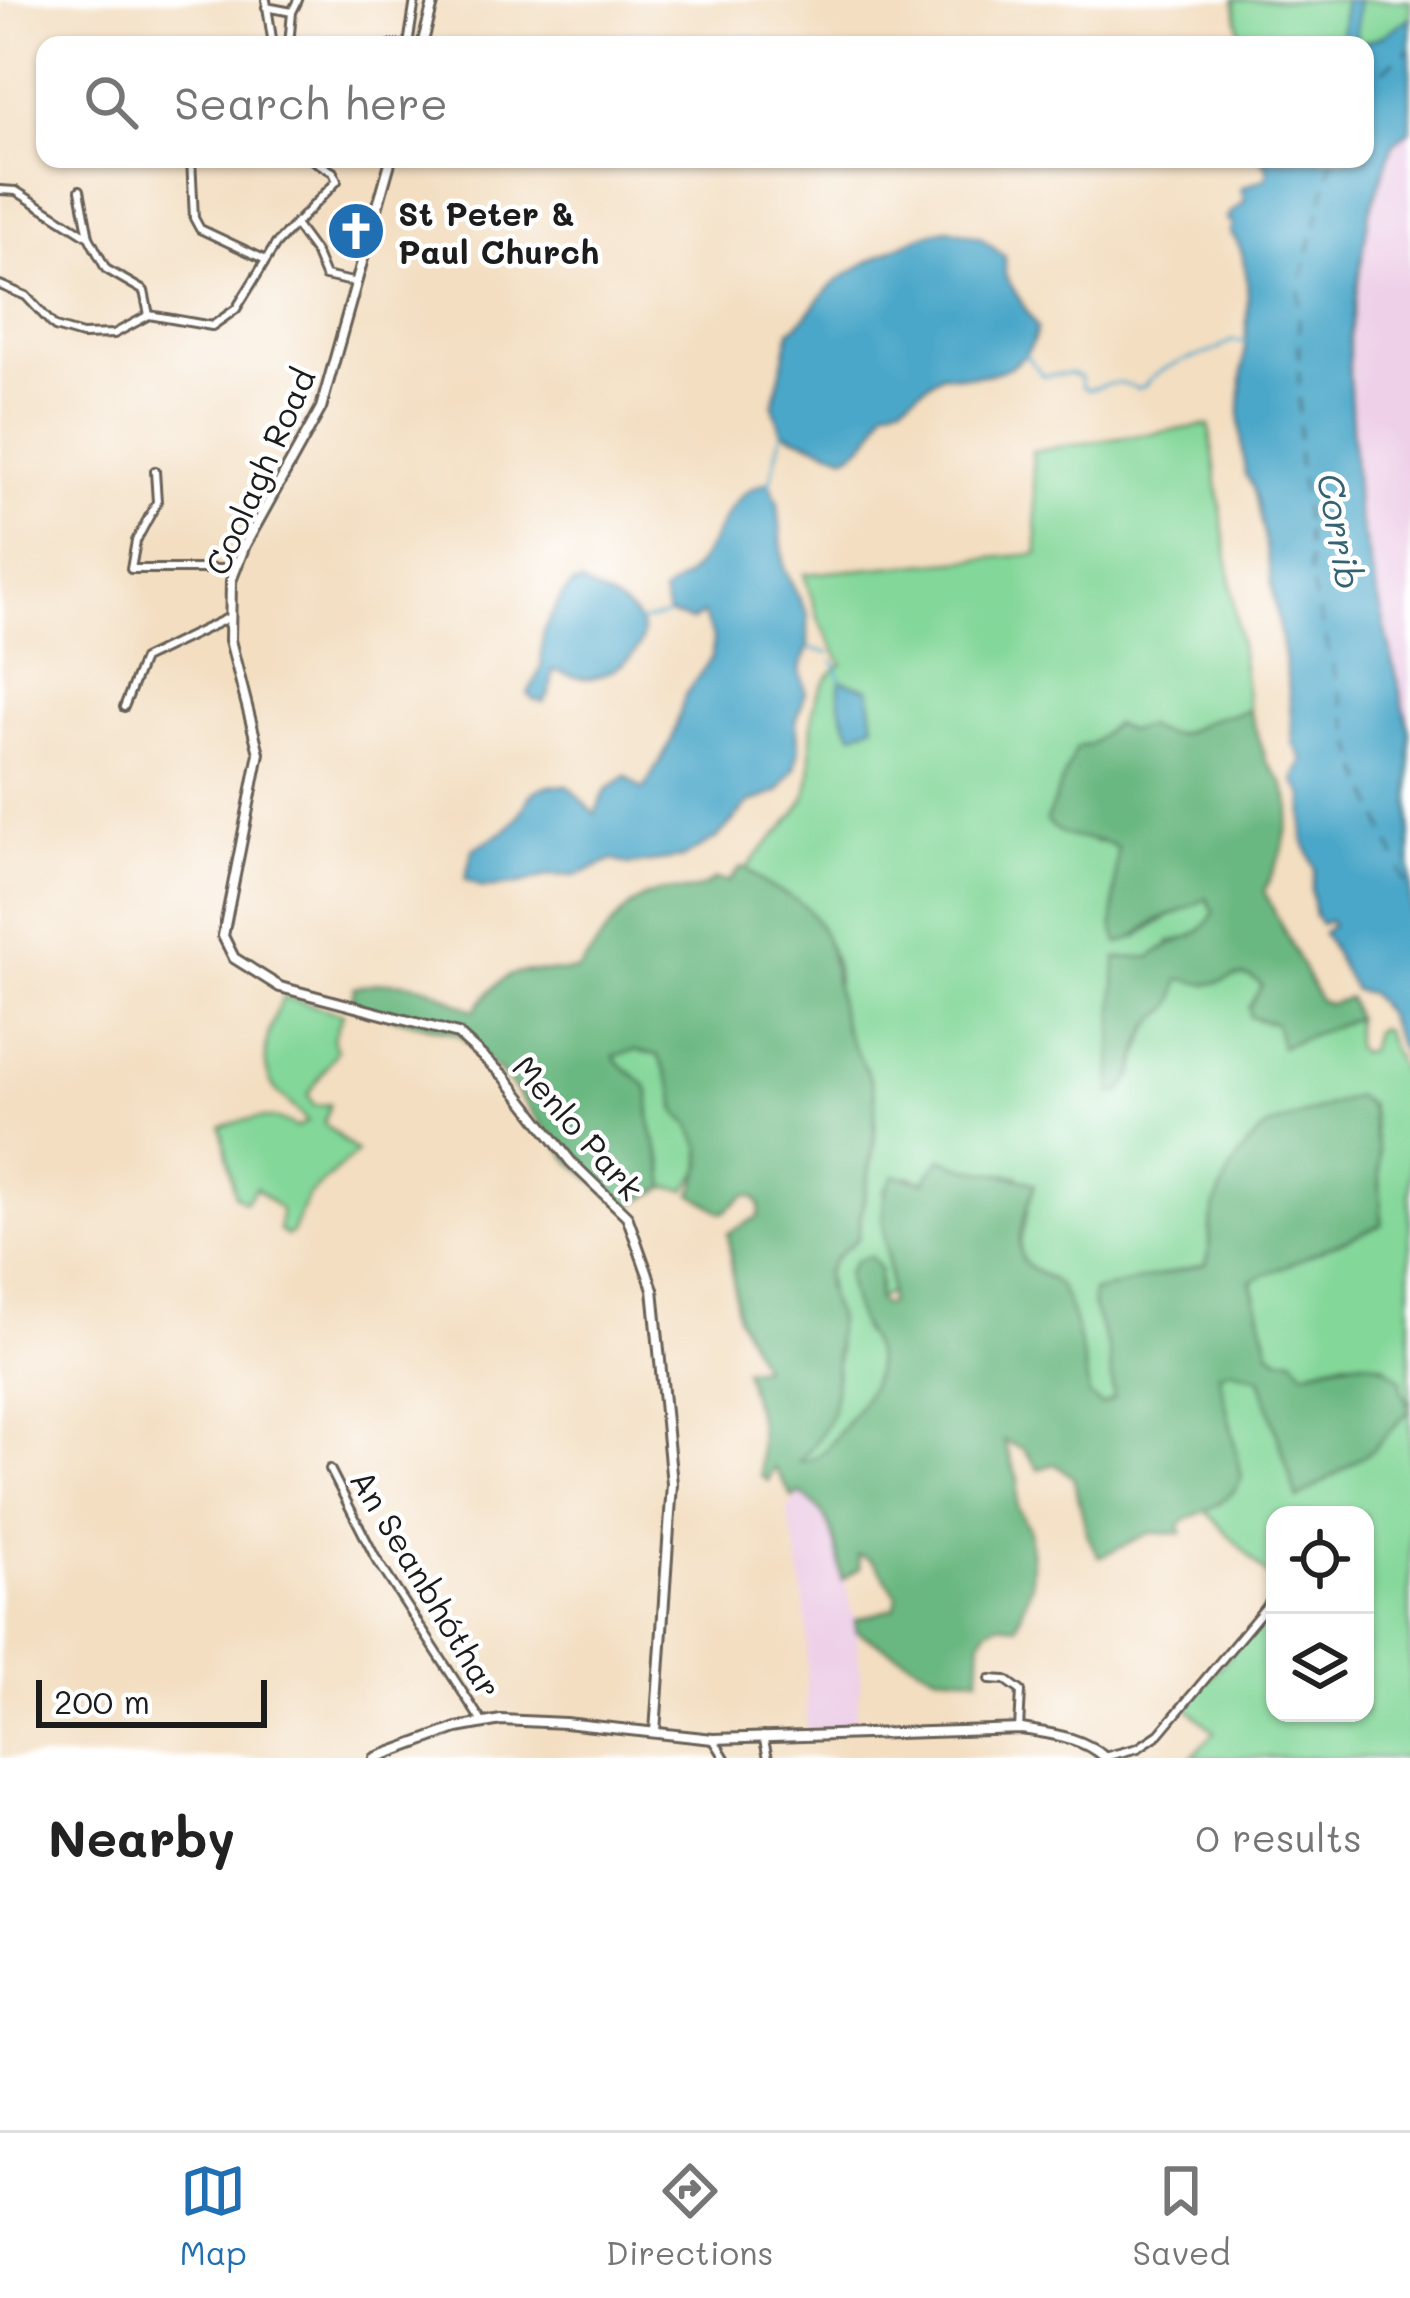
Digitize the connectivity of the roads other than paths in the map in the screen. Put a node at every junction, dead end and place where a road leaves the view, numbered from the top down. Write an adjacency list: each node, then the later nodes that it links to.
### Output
1 (298, 0): 5 (street)
2 (415, 0): 8 (street)
3 (434, 0): 9 (street)
4 (266, 3): 5 (street); 6 (street)
5 (292, 12): 7 (street)
6 (272, 36)
7 (290, 36)
8 (407, 36)
9 (424, 36)
10 (191, 168): 17 (street)
11 (326, 168): 15 (street)
12 (389, 168): 18 (street, Coolagh Road)
13 (0, 190): 16 (street)
14 (80, 190): 16 (street)
15 (295, 225): 17 (street); 18 (street)
16 (89, 237): 20 (street)
17 (266, 260): 20 (street)
18 (357, 283): 22 (street, Coolagh Road)
19 (0, 285): 20 (street)
20 (149, 315)
21 (155, 471): 22 (street)
22 (233, 569): 23 (street, Coolagh Road)
23 (228, 618): 24 (street); 25 (street, Coolagh Road)
24 (124, 706)
25 (225, 946): 31 (street, Menlo Park)
26 (330, 1469): 29 (street, An Seanbhóthar)
27 (1266, 1607): 34 (street)
28 (990, 1679): 30 (street)
29 (482, 1722): 31 (street); 35 (street)
30 (1019, 1730): 32 (street); 34 (street)
31 (656, 1732): 33 (street)
32 (764, 1736): 33 (street); 37 (street)
33 (713, 1738): 36 (street)
34 (1105, 1757)
35 (375, 1758)
36 (725, 1758)
37 (768, 1758)

